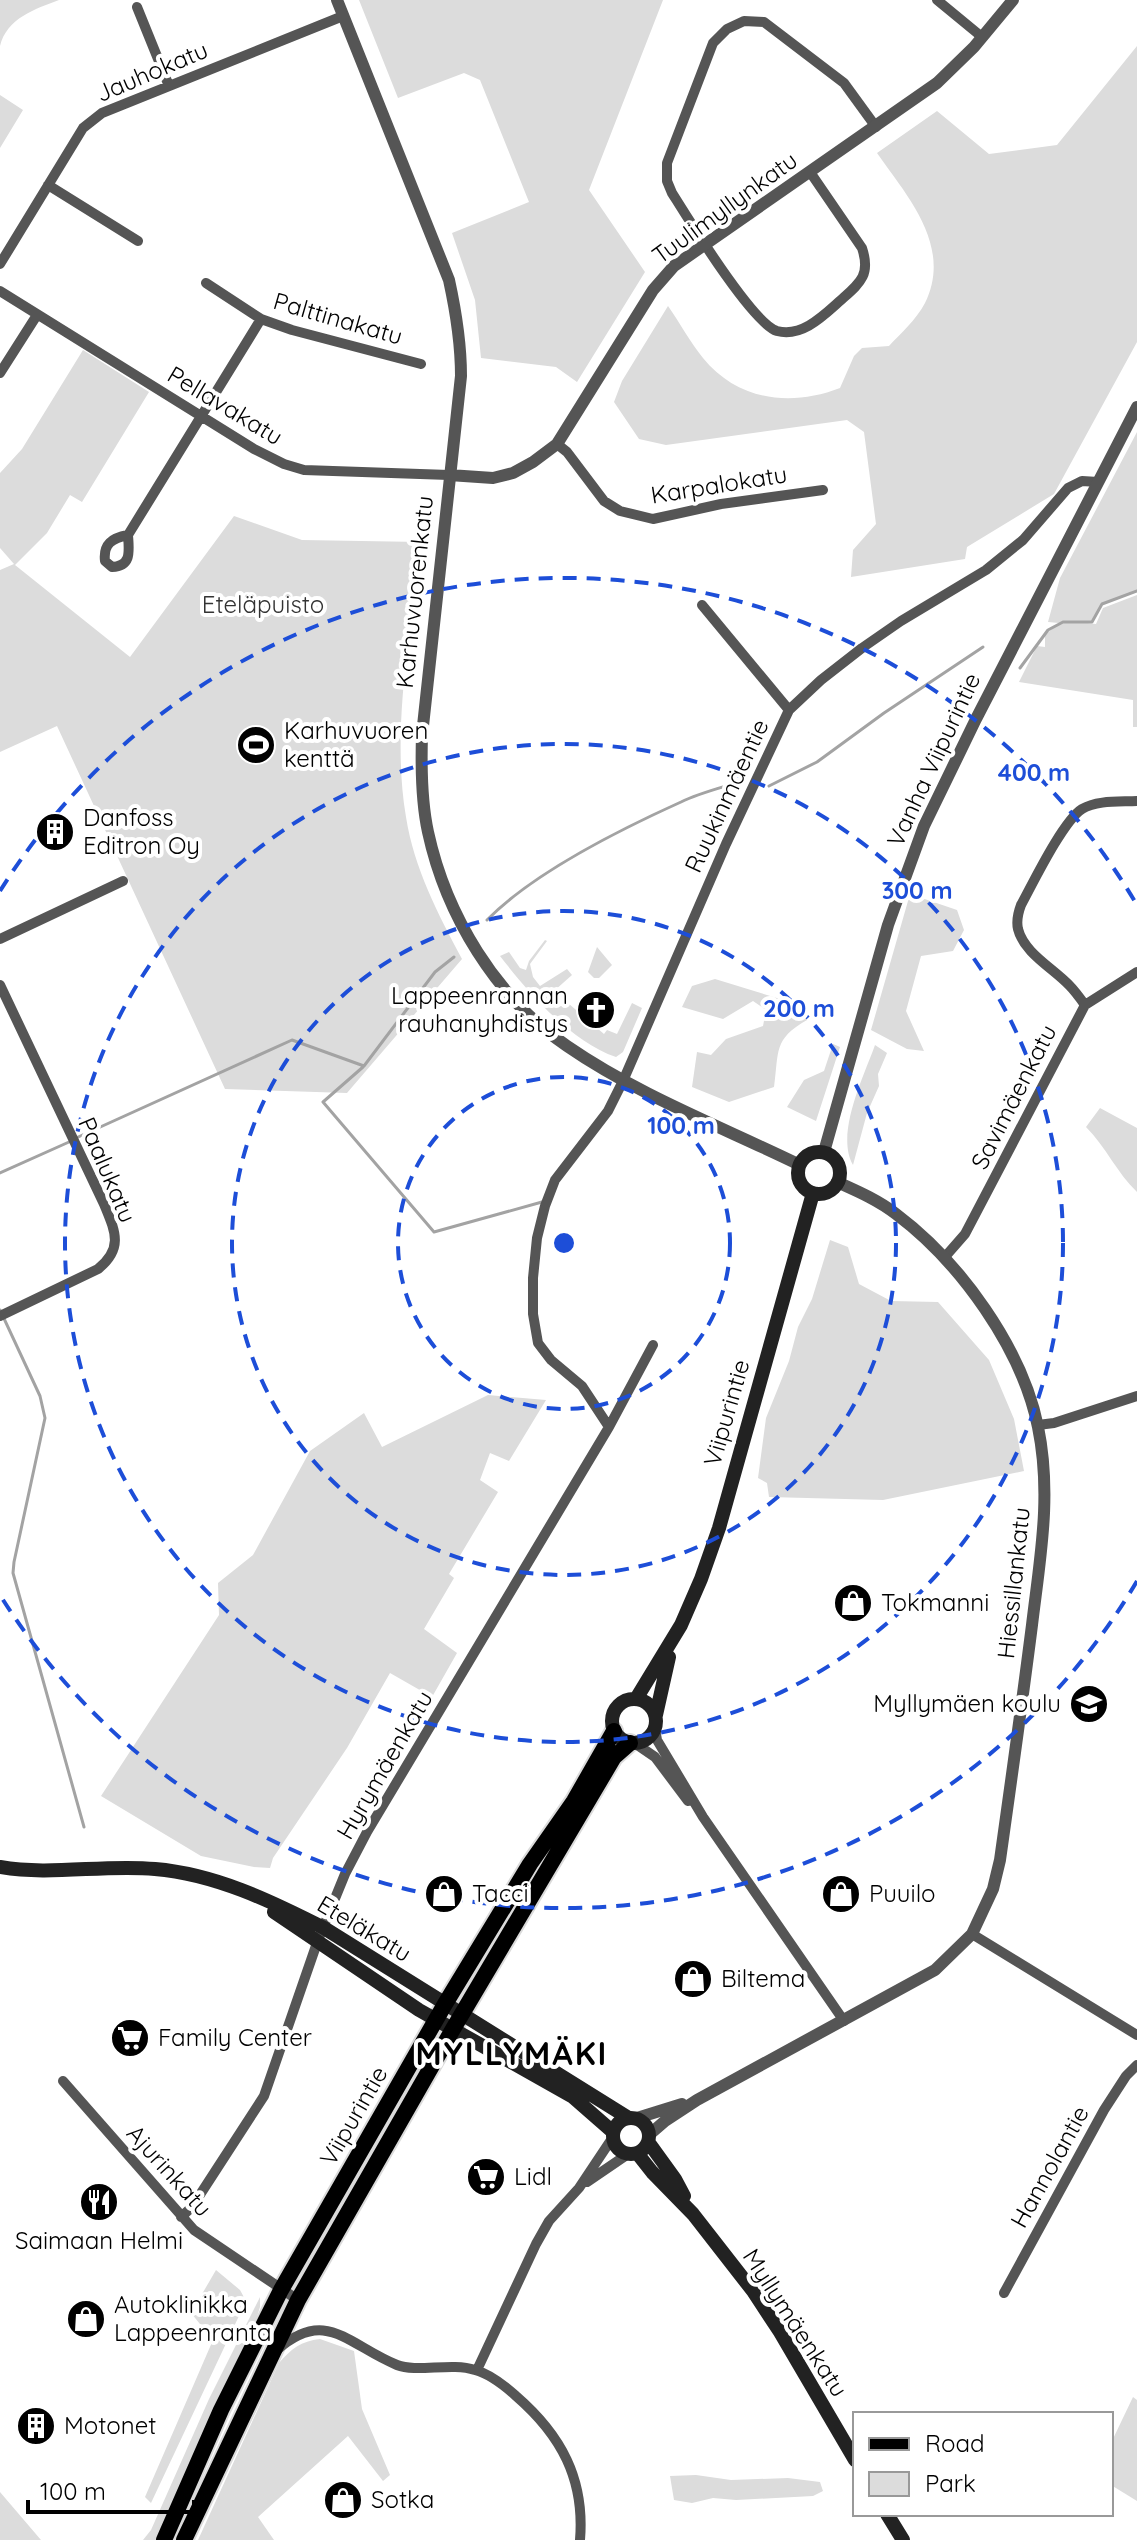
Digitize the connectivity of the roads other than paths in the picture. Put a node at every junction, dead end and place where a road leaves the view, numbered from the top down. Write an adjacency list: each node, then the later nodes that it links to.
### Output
1 (337, 0): 5 (street, Karhuvuorenkatu)
2 (937, 0): 6 (street)
3 (1013, 0): 6 (street, Tuulimyllynkatu)
4 (137, 7): 7 (street)
5 (343, 16): 7 (street, Jauhokatu); 23 (street, Karhuvuorenkatu)
6 (982, 37): 8 (street, Tuulimyllynkatu)
7 (169, 86): 10 (street, Jauhokatu)
8 (876, 127): 9 (street, Tuulimyllynkatu); 12 (street)
9 (810, 172): 12 (street, Tuulimyllynkatu); 12 (street)
10 (48, 185): 11 (street); 13 (street, Jauhokatu)
11 (138, 241)
12 (706, 244): 22 (street, Tuulimyllynkatu)
13 (0, 264)
14 (206, 283): 17 (street, Palttinakatu)
15 (0, 291): 16 (street, Pellavakatu)
16 (37, 315): 19 (street); 21 (street, Pellavakatu)
17 (261, 319): 18 (street, Palttinakatu); 21 (street)
18 (421, 364)
19 (0, 373)
20 (1137, 407): 24 (street, Vanha Viipurintie)
21 (201, 415): 23 (street, Pellavakatu); 26 (street)
22 (557, 444): 23 (street, Tuulimyllynkatu); 25 (street, Karpalokatu)
23 (449, 475): 35 (street, Karhuvuorenkatu)
24 (1098, 482): 28 (street, Ruukinmäentie); 36 (street, Vanha Viipurintie)
25 (823, 490)
26 (128, 535)
27 (702, 605): 28 (street)
28 (789, 710): 35 (street, Ruukinmäentie)
29 (1137, 801): 34 (street)
30 (123, 881): 31 (street)
31 (0, 939)
32 (1137, 972): 34 (street, Savimäenkatu)
33 (0, 985): 41 (street, Paalukatu)
34 (1085, 1005): 40 (street, Savimäenkatu)
35 (623, 1081): 37 (street, Karhuvuorenkatu); 45 (street, Ruukinmäentie)
36 (824, 1152): 37 (main road); 38 (main road)
37 (800, 1165): 39 (main road)
38 (837, 1182): 39 (main road); 40 (street, Hiessillankatu)
39 (813, 1193): 46 (main road, Viipurintie)
40 (944, 1258): 44 (street, Hiessillankatu)
41 (0, 1316)
42 (653, 1345): 45 (street, Hyrymäenkatu)
43 (1137, 1396): 44 (street)
44 (1038, 1425): 54 (street, Hiessillankatu)
45 (609, 1427): 53 (street, Hyrymäenkatu)
46 (673, 1641): 47 (main road, Viipurintie); 48 (main road, Viipurintie)
47 (636, 1699): 48 (main road); 49 (main road)
48 (656, 1722): 50 (main road); 51 (street)
49 (614, 1731): 50 (main road); 55 (main road, Viipurintie)
50 (633, 1744): 51 (street); 58 (main road, Viipurintie)
51 (703, 1817): 57 (street)
52 (0, 1867): 53 (main road, Eteläkatu)
53 (321, 1934): 55 (main road, Eteläkatu); 56 (main road, Eteläkatu); 67 (street, Hyrymäenkatu)
54 (972, 1934): 57 (street, Hiessillankatu); 59 (street)
55 (445, 2004): 56 (main road, Viipurintie); 58 (main road, Eteläkatu)
56 (436, 2020): 58 (main road, Eteläkatu); 68 (main road, Viipurintie)
57 (844, 2021): 62 (street, Hiessillankatu)
58 (457, 2022): 63 (main road); 64 (main road); 70 (main road, Viipurintie)
59 (1137, 2035)
60 (1137, 2065): 69 (street, Hannolantie)
61 (63, 2081): 67 (street, Ajurinkatu)
62 (697, 2100): 63 (street, Hiessillankatu); 65 (street, Hiessillankatu)
63 (632, 2118): 64 (main road); 65 (main road)
64 (613, 2134): 65 (main road); 66 (street, Hiessillankatu)
65 (641, 2146): 66 (street, Hiessillankatu); 73 (main road, Myllymäenkatu)
66 (579, 2188): 72 (street, Hiessillankatu)
67 (181, 2217): 68 (street, Ajurinkatu)
68 (281, 2290): 70 (street, Ajurinkatu); 75 (main road, Viipurintie)
69 (1004, 2293)
70 (298, 2300): 71 (main road, Viipurintie)
71 (270, 2357): 72 (street); 76 (main road, Viipurintie)
72 (477, 2370): 77 (street)
73 (853, 2457)
74 (888, 2516): 78 (main road)
75 (164, 2540)
76 (184, 2540)
77 (580, 2540)
78 (903, 2540)

